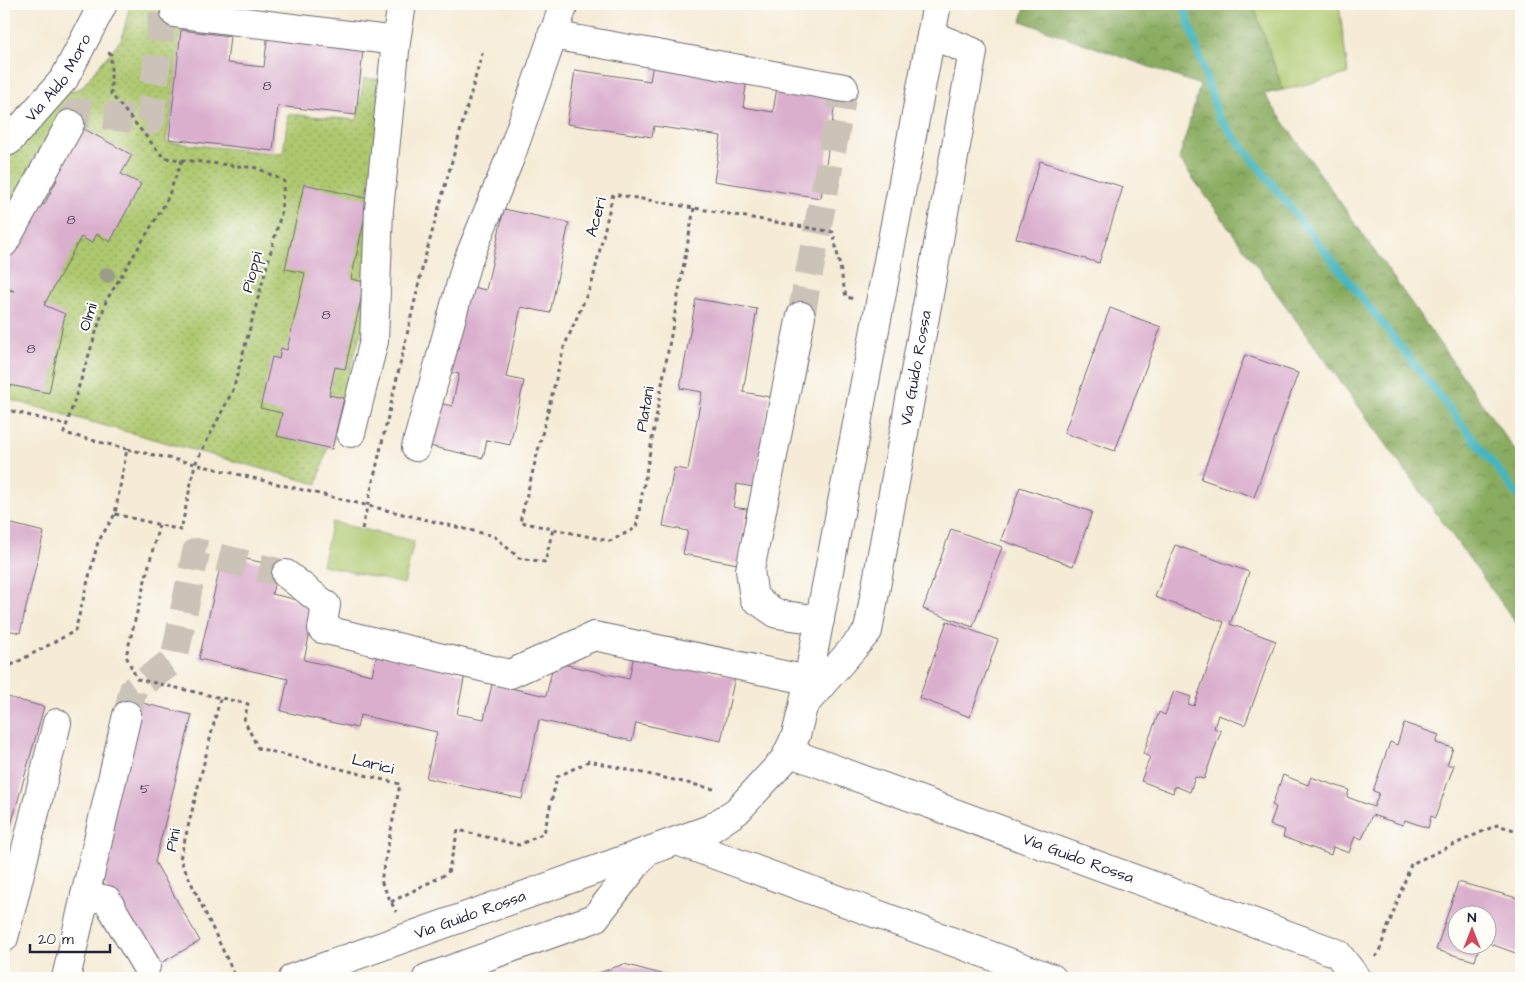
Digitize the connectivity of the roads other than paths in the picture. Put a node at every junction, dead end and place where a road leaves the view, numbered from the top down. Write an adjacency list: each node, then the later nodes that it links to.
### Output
1 (103, 4): 11 (street, Via Aldo Moro)
2 (402, 4): 8 (street)
3 (564, 4): 6 (street)
4 (937, 4): 7 (street, Via Guido Rossa)
5 (175, 13): 8 (street)
6 (552, 35): 9 (street); 15 (street)
7 (931, 35): 17 (street, Via Guido Rossa); 19 (street, Via Guido Rossa)
8 (396, 41): 14 (street)
9 (844, 88)
10 (70, 124): 12 (street)
11 (4, 143)
12 (4, 243)
13 (801, 316): 17 (street)
14 (351, 433)
15 (416, 447)
16 (286, 574): 18 (street)
17 (820, 620): 18 (street, Via Guido Rossa)
18 (808, 680): 19 (street, Via Guido Rossa)
19 (803, 706): 22 (street, Via Guido Rossa)
20 (127, 715): 25 (street)
21 (57, 722): 26 (street)
22 (788, 752): 23 (street, Via Guido Rossa); 28 (street, Via Guido Rossa)
23 (676, 841): 24 (street, Via Guido Rossa); 32 (street)
24 (646, 852): 30 (street, Via Guido Rossa); 31 (street)
25 (86, 895): 27 (street); 29 (street)
26 (4, 938)
27 (146, 966)
28 (1355, 977)
29 (66, 978)
30 (293, 978)
31 (427, 978)
32 (1052, 978)

